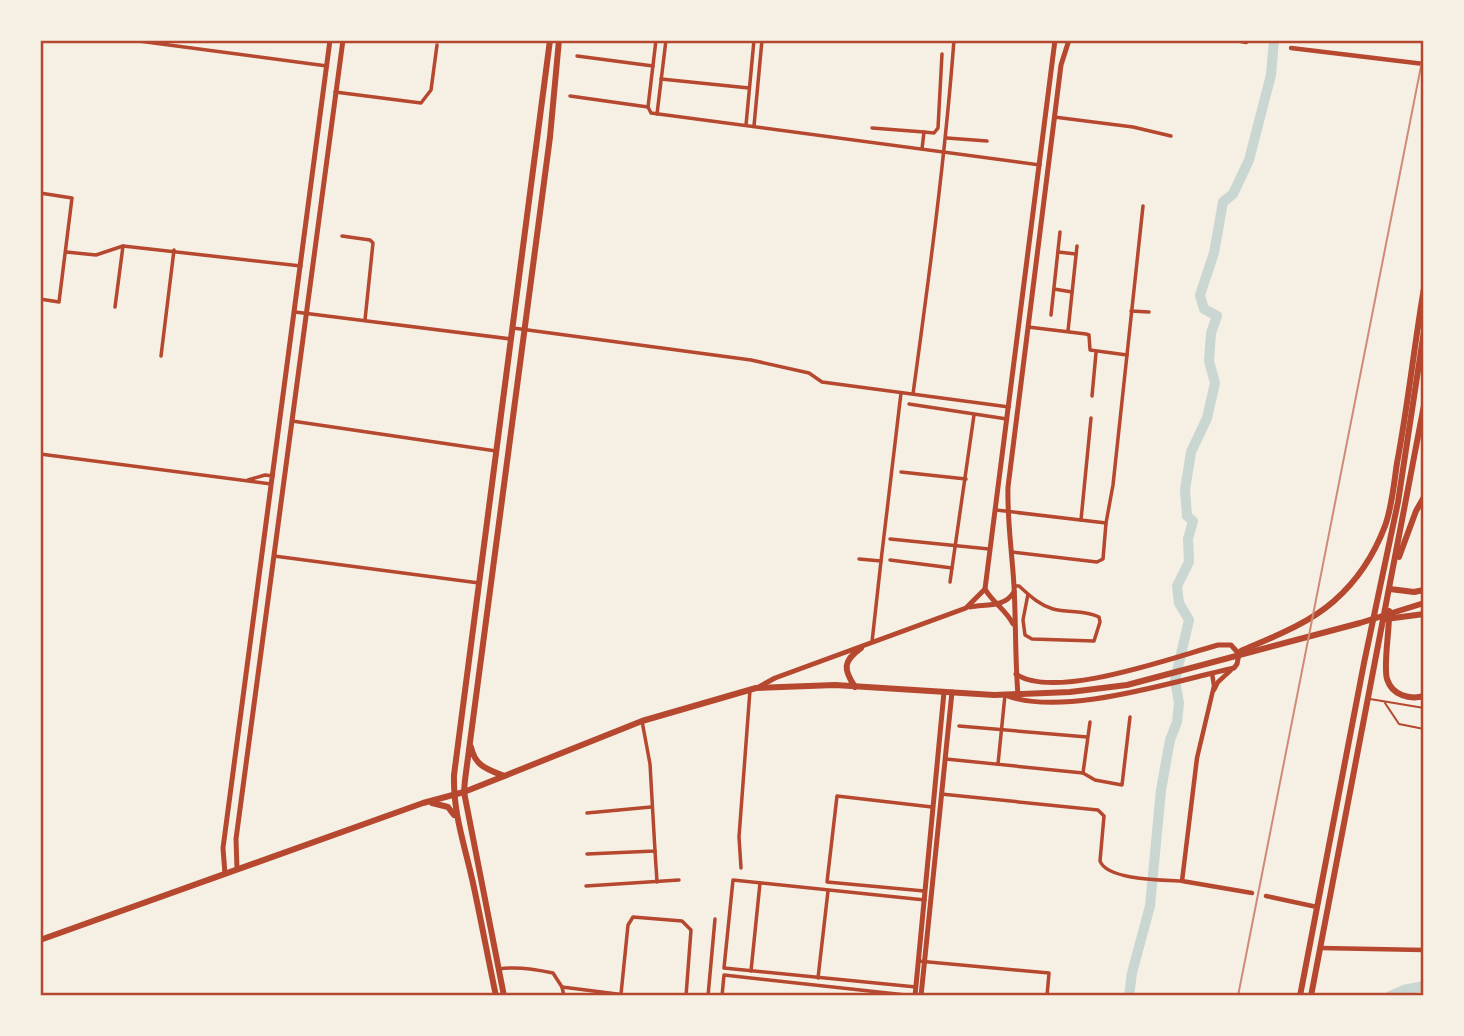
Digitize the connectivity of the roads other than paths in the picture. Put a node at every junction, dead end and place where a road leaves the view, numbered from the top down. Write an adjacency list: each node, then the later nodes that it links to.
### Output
1 (131, 40): 20 (street)
2 (330, 40): 20 (main road)
3 (342, 40): 25 (main road)
4 (550, 40): 65 (main road)
5 (559, 40): 66 (main road)
6 (656, 40): 21 (street)
7 (666, 40): 22 (street)
8 (754, 40): 24 (street)
9 (762, 40): 23 (street)
10 (954, 40): 35 (street)
11 (1055, 40): 39 (main road)
12 (1069, 40): 29 (main road)
13 (1237, 40): 14 (street)
14 (1245, 42)
15 (437, 45): 25 (street)
16 (1291, 48): 19 (street)
17 (942, 54): 33 (street)
18 (577, 56): 21 (street)
19 (1424, 64)
20 (327, 66): 50 (main road)
21 (653, 66): 27 (street)
22 (661, 79): 24 (street); 28 (street)
23 (758, 85): 24 (street); 31 (street)
24 (750, 86): 30 (street)
25 (335, 92): 61 (main road)
26 (570, 96): 27 (street)
27 (648, 107): 28 (street)
28 (657, 114): 30 (street)
29 (1055, 117): 34 (street); 56 (main road)
30 (746, 125): 31 (street)
31 (754, 126): 37 (street)
32 (872, 128): 33 (street)
33 (924, 132): 37 (street)
34 (1171, 136)
35 (947, 138): 36 (street); 38 (street)
36 (988, 141)
37 (922, 149): 38 (street)
38 (943, 152): 39 (street); 71 (street)
39 (1040, 165): 55 (main road)
40 (40, 193): 47 (street)
41 (1143, 206): 58 (street)
42 (1060, 232): 48 (street)
43 (342, 236): 63 (street)
44 (123, 246): 46 (street); 47 (street); 57 (street)
45 (1077, 246): 49 (street)
46 (174, 250): 50 (street); 75 (street)
47 (66, 252): 54 (street)
48 (1058, 252): 49 (street); 51 (street)
49 (1076, 254): 52 (street)
50 (301, 266): 59 (main road)
51 (1054, 289): 52 (street); 62 (street)
52 (1072, 292): 68 (street)
53 (1423, 292): 124 (main road)
54 (40, 299)
55 (1022, 305): 56 (main road); 81 (main road)
56 (1031, 306): 64 (main road)
57 (115, 307)
58 (1131, 311): 60 (street); 74 (street)
59 (295, 312): 61 (street); 89 (main road)
60 (1149, 312)
61 (307, 313): 63 (street); 85 (main road)
62 (1051, 315)
63 (365, 321): 69 (street)
64 (1028, 327): 68 (street); 95 (main road)
65 (513, 328): 66 (street); 69 (main road)
66 (525, 330): 70 (main road); 76 (street)
67 (1424, 331): 125 (main road)
68 (1068, 332): 73 (street)
69 (511, 339): 70 (main road); 86 (main road)
70 (523, 341): 147 (main road)
71 (919, 349): 72 (street); 77 (street)
72 (925, 351)
73 (1096, 353): 74 (street); 78 (street)
74 (1127, 355): 97 (street)
75 (161, 356)
76 (901, 393): 77 (street); 105 (street)
77 (913, 394): 81 (street)
78 (1092, 396)
79 (909, 404): 82 (street)
80 (1424, 405): 107 (main road)
81 (1009, 407): 84 (main road)
82 (974, 415): 84 (street); 90 (street)
83 (1091, 418): 96 (street)
84 (1007, 419): 94 (main road)
85 (292, 421): 86 (street); 102 (main road)
86 (496, 451): 109 (main road)
87 (40, 454): 91 (street)
88 (901, 472): 90 (street)
89 (273, 476): 91 (street); 92 (main road)
90 (966, 479): 99 (street)
91 (246, 480): 92 (street)
92 (272, 484): 168 (main road)
93 (1424, 497): 107 (main road)
94 (996, 510): 95 (street); 100 (main road)
95 (1008, 511): 96 (street); 101 (main road)
96 (1081, 520): 97 (street)
97 (1106, 523): 101 (street)
98 (890, 539): 99 (street)
99 (956, 545): 100 (street); 106 (street)
100 (991, 549): 110 (main road)
101 (1010, 551): 111 (main road)
102 (274, 556): 109 (street); 167 (main road)
103 (859, 559): 105 (street)
104 (890, 560): 106 (street)
105 (881, 561): 122 (street)
106 (952, 568): 108 (street)
107 (1391, 578): 113 (main road)
108 (950, 582)
109 (479, 583): 154 (main road)
110 (985, 589): 116 (main road); 117 (main road)
111 (1014, 589): 114 (street); 116 (main road); 121 (main road)
112 (1424, 590): 113 (main road)
113 (1389, 592): 119 (main road)
114 (1028, 594): 114 (street)
115 (1424, 601): 120 (main road)
116 (997, 605): 117 (main road); 121 (main road)
117 (967, 608): 122 (main road)
118 (1424, 612): 119 (main road); 120 (main road)
119 (1386, 621): 126 (main road); 136 (main road)
120 (1360, 623): 124 (main road)
121 (1014, 626): 128 (main road)
122 (872, 644): 123 (main road)
123 (860, 649): 130 (main road); 131 (main road)
124 (1223, 659): 135 (main road)
125 (1364, 663): 126 (main road); 158 (main road)
126 (1374, 665): 137 (main road)
127 (1234, 668): 128 (main road); 129 (main road); 133 (street)
128 (1016, 674): 135 (main road)
129 (1209, 674): 133 (street); 134 (main road)
130 (855, 687): 131 (main road); 132 (main road)
131 (753, 689): 141 (main road); 166 (street)
132 (948, 692): 134 (main road); 148 (main road); 157 (main road)
133 (1212, 694): 170 (street)
134 (1005, 695): 135 (main road); 145 (street)
135 (1018, 695)
136 (1424, 696)
137 (1368, 699): 138 (lane); 159 (main road)
138 (1384, 702): 139 (lane); 144 (lane)
139 (1424, 709)
140 (1130, 717): 150 (street)
141 (642, 722): 151 (main road); 156 (street)
142 (1090, 722): 146 (street)
143 (958, 726): 145 (street)
144 (1424, 729)
145 (1002, 730): 146 (street); 149 (street)
146 (1087, 737): 150 (street)
147 (470, 743): 151 (main road); 152 (main road)
148 (944, 759): 149 (street); 153 (main road)
149 (998, 764): 150 (street)
150 (1083, 773)
151 (504, 776): 152 (main road)
152 (464, 792): 154 (main road); 185 (main road)
153 (941, 794): 170 (street); 184 (main road)
154 (454, 795): 155 (main road); 163 (main road)
155 (423, 803): 163 (main road); 167 (main road)
156 (652, 806): 160 (street); 164 (street)
157 (934, 808): 175 (main road); 175 (street)
158 (1335, 808): 159 (main road); 161 (main road)
159 (1347, 808): 162 (main road)
160 (587, 813)
161 (1333, 819): 162 (main road); 179 (main road)
162 (1344, 822): 182 (main road)
163 (459, 831): 191 (main road)
164 (655, 851): 165 (street); 171 (street)
165 (587, 854)
166 (741, 868)
167 (237, 869): 168 (main road)
168 (225, 874): 181 (main road)
169 (679, 880): 171 (street)
170 (1182, 881): 176 (street)
171 (657, 882): 173 (street)
172 (760, 883): 174 (street); 186 (street); 186 (street)
173 (586, 886)
174 (828, 891): 178 (street); 187 (street)
175 (925, 891): 178 (main road)
176 (1252, 893)
177 (1266, 896): 179 (street)
178 (925, 900): 184 (main road)
179 (1317, 907): 201 (main road)
180 (715, 919): 196 (street)
181 (40, 940)
182 (1320, 948): 183 (street); 202 (main road)
183 (1424, 950)
184 (921, 961): 189 (main road); 199 (main road); 200 (street)
185 (499, 969): 188 (street); 192 (main road)
186 (751, 971): 187 (street)
187 (818, 978): 189 (street)
188 (562, 987): 190 (street); 193 (street)
189 (916, 987): 198 (main road)
190 (621, 994): 194 (street); 195 (street)
191 (496, 996)
192 (504, 996)
193 (564, 996)
194 (633, 996)
195 (686, 996)
196 (708, 996)
197 (722, 996): 198 (street)
198 (915, 996)
199 (921, 996)
200 (1047, 996)
201 (1300, 996)
202 (1311, 996)

